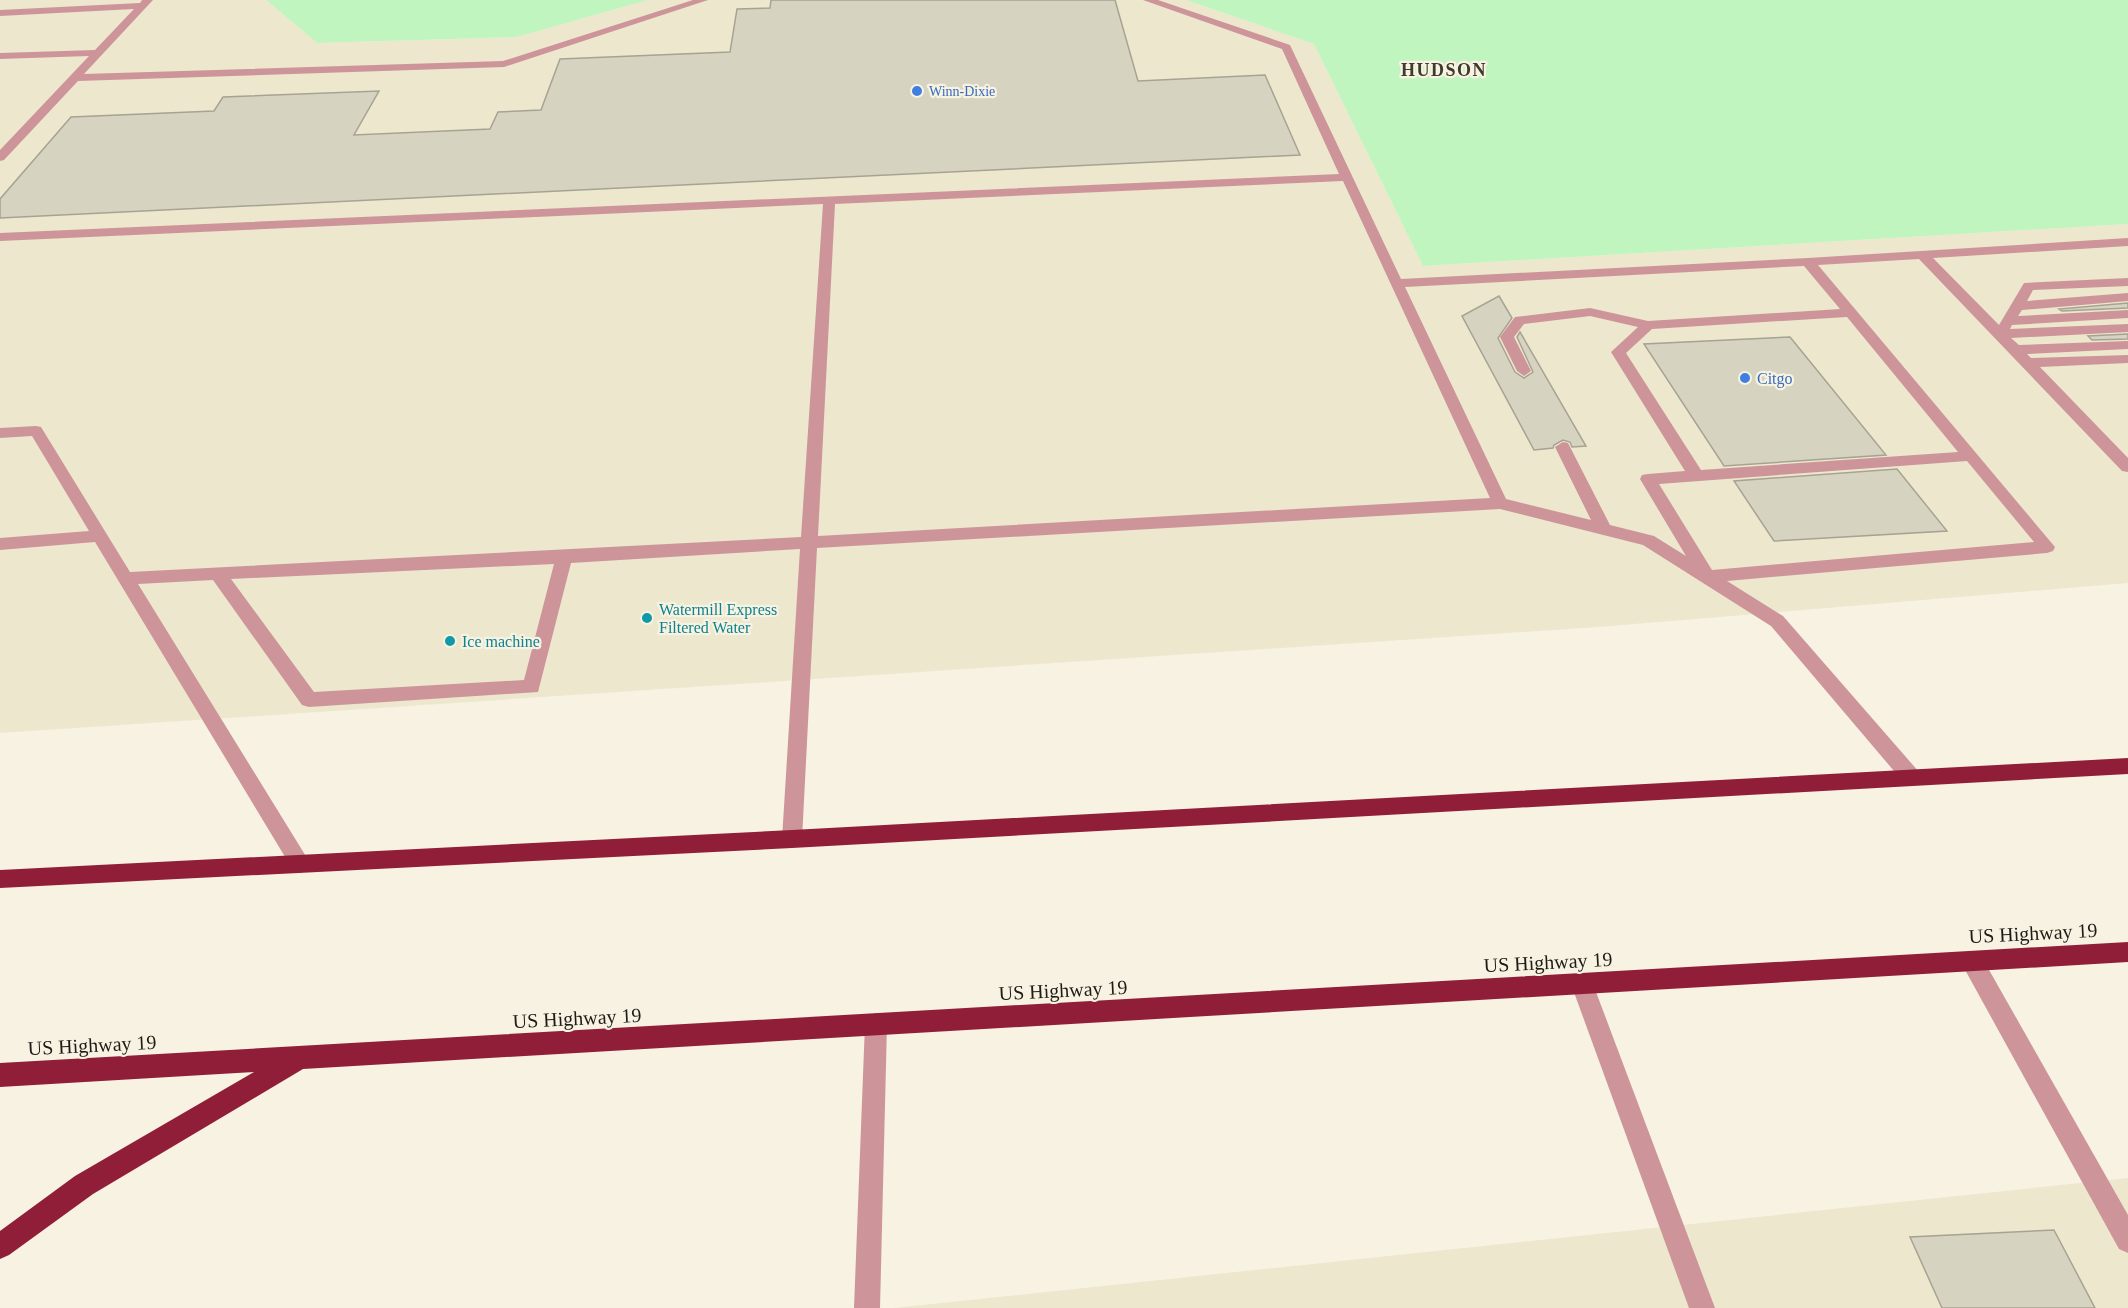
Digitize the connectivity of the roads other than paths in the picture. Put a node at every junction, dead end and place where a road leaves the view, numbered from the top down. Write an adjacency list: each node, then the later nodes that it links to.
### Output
1 (703, 0): 7 (lane)
2 (1148, 0): 9 (lane)
3 (145, 3): 4 (lane); 5 (lane)
4 (0, 13)
5 (98, 52): 6 (lane); 7 (lane)
6 (1, 57)
7 (74, 78): 8 (lane)
8 (0, 157)
9 (1347, 177): 10 (lane); 16 (lane)
10 (829, 201): 11 (lane); 38 (lane)
11 (0, 237)
12 (2128, 242): 13 (lane)
13 (1922, 254): 14 (lane); 24 (lane)
14 (1808, 262): 16 (lane); 19 (lane)
15 (2128, 282): 18 (lane)
16 (1398, 283): 35 (lane)
17 (2128, 297): 18 (lane)
18 (2017, 306): 21 (lane)
19 (1850, 313): 22 (lane); 32 (lane)
20 (2128, 314): 21 (lane)
21 (2008, 321): 24 (lane)
22 (1648, 325): 29 (lane); 34 (lane)
23 (2128, 328): 24 (lane)
24 (2000, 334): 26 (lane)
25 (2128, 345): 26 (lane)
26 (2016, 350): 28 (lane)
27 (2128, 359): 28 (lane)
28 (2028, 363): 33 (lane)
29 (1524, 371)
30 (0, 433): 37 (lane)
31 (1563, 447): 36 (lane)
32 (1970, 456): 34 (lane); 42 (lane)
33 (2128, 467)
34 (1696, 475): 42 (lane)
35 (1500, 503): 36 (lane); 38 (lane)
36 (1604, 529): 42 (lane)
37 (100, 536): 39 (lane); 43 (lane)
38 (808, 542): 40 (lane); 46 (lane)
39 (0, 544)
40 (564, 557): 41 (lane); 41 (lane)
41 (218, 574): 43 (lane)
42 (1707, 577): 45 (lane)
43 (126, 578): 47 (lane)
44 (2128, 766): 45 (highway)
45 (1912, 778): 46 (highway)
46 (792, 839): 47 (highway)
47 (300, 864): 48 (highway)
48 (0, 879)
49 (2128, 952): 50 (highway, US Highway 19)
50 (1972, 961): 51 (highway, US Highway 19); 55 (lane)
51 (1582, 984): 52 (highway, US Highway 19); 58 (lane)
52 (876, 1024): 53 (highway, US Highway 19); 57 (lane)
53 (300, 1058): 54 (highway, US Highway 19); 56 (highway)
54 (0, 1075)
55 (2128, 1240)
56 (0, 1246)
57 (867, 1308)
58 (1702, 1308)

